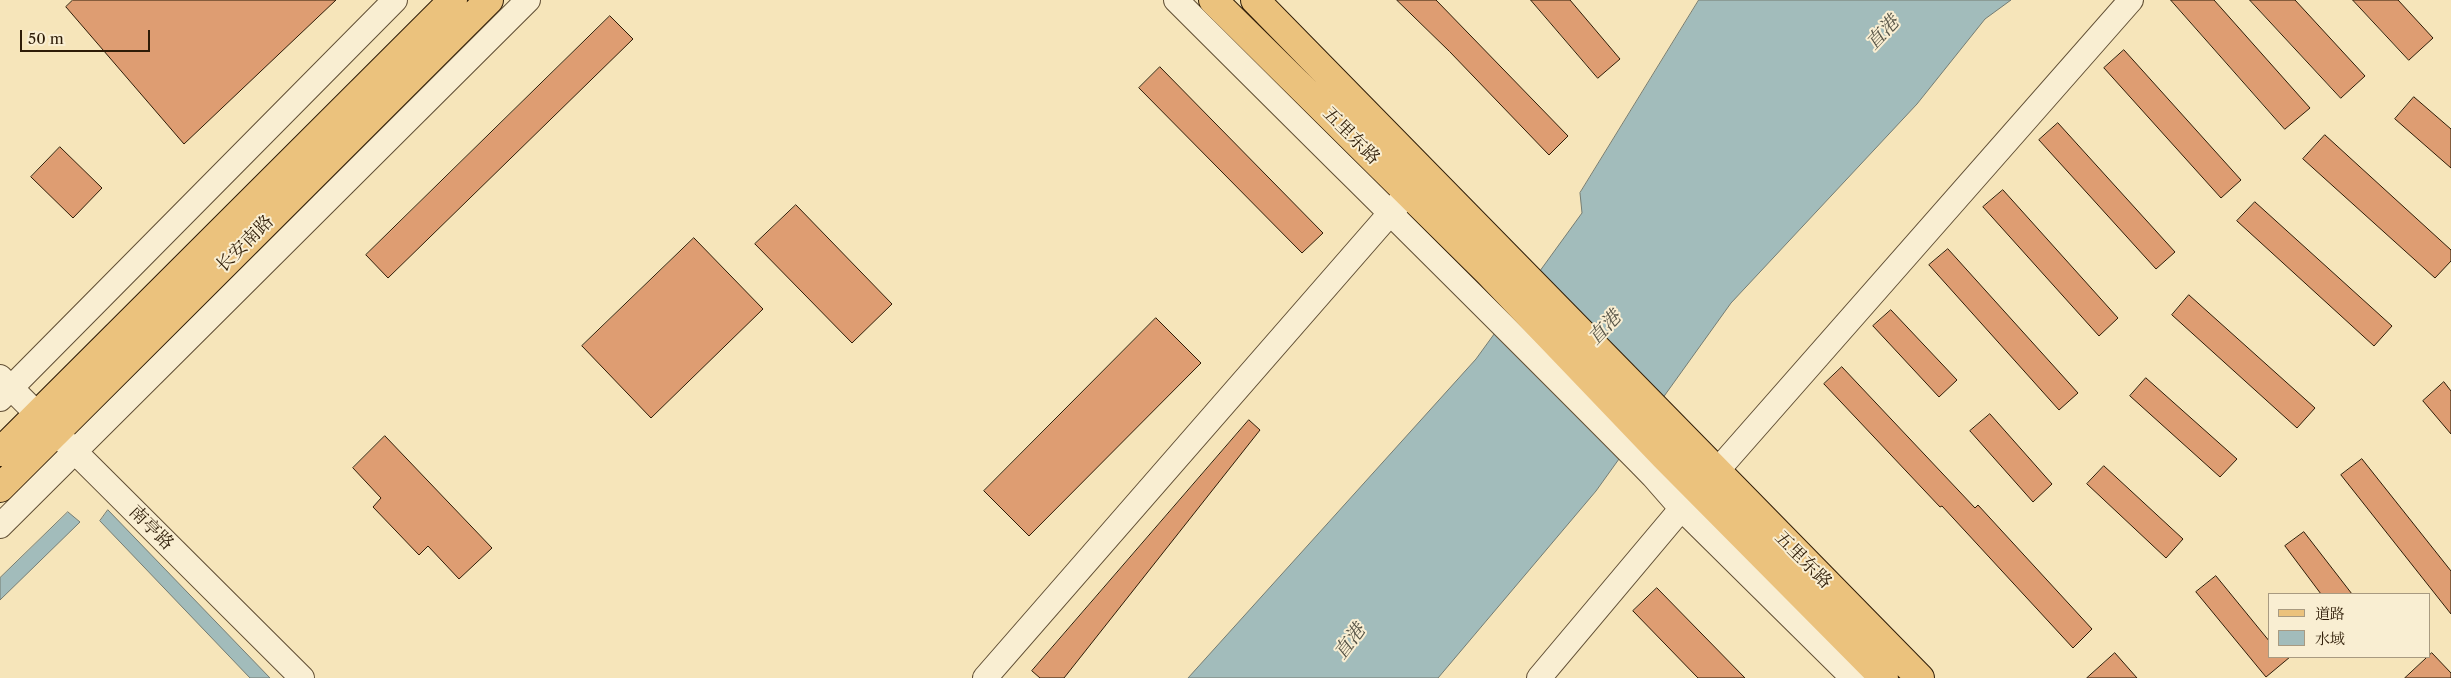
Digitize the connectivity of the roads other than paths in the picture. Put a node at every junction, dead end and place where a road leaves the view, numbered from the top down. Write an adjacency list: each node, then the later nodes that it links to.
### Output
1 (395, 0): 12 (street)
2 (453, 0): 13 (main road, 长安南路)
3 (490, 0): 13 (main road, 长安南路)
4 (528, 0): 15 (street)
5 (1176, 0): 10 (street)
6 (1213, 0): 9 (main road, 五里东路)
7 (1255, 0): 9 (main road, 五里东路)
8 (2131, 0): 17 (street)
9 (1418, 183): 10 (street); 11 (main road, 五里东路)
10 (1390, 214): 11 (street); 20 (street)
11 (1490, 274): 17 (main road, 五里东路)
12 (4, 388): 13 (street, 南亭路)
13 (47, 424): 14 (main road, 长安南路); 15 (street, 南亭路); 16 (main road, 长安南路)
14 (0, 452)
15 (74, 452): 18 (street); 19 (street, 南亭路)
16 (0, 488)
17 (1698, 490): 21 (street); 22 (street); 23 (main road, 五里东路); 24 (main road, 五里东路)
18 (0, 526)
19 (302, 678)
20 (986, 678)
21 (1539, 678)
22 (1853, 678)
23 (1884, 678)
24 (1920, 678)

